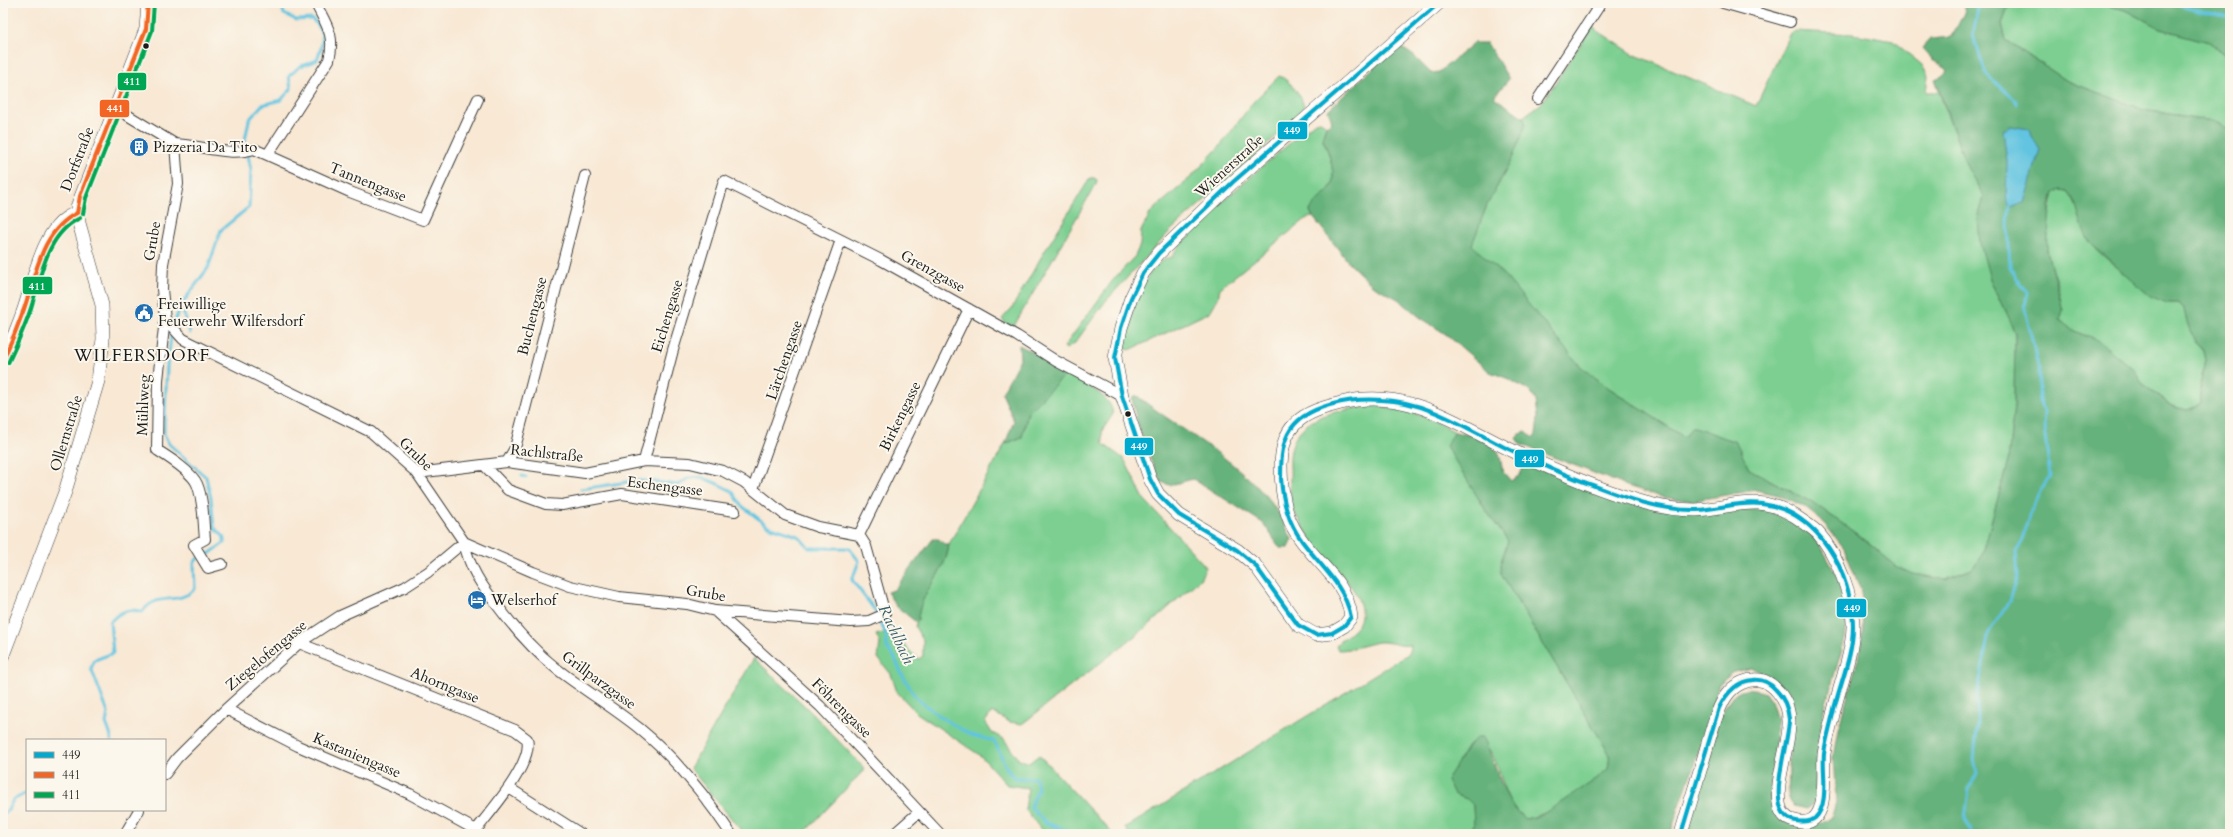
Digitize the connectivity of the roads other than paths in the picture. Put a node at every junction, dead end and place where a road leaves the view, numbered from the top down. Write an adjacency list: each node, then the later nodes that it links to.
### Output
1 (148, 3): 9 (street, Dorfstraße)
2 (1439, 3): 19 (street, Wienerstraße)
3 (1601, 3): 7 (street)
4 (1723, 3): 6 (street)
5 (318, 8): 11 (street)
6 (1790, 22)
7 (1538, 99)
8 (478, 100): 11 (street, Tannengasse)
9 (114, 107): 10 (street); 14 (street, Dorfstraße)
10 (175, 144): 11 (street, Tannengasse); 17 (street, Grube)
11 (268, 154)
12 (585, 176): 21 (street, Buchengasse)
13 (724, 181): 15 (street, Grenzgasse); 20 (street, Eichengasse)
14 (77, 213): 18 (street); 31 (street, Ollernstraße)
15 (841, 240): 16 (street, Grenzgasse); 24 (street, Lärchengasse)
16 (969, 309): 19 (street, Grenzgasse); 26 (street, Birkengasse)
17 (167, 322): 23 (street, Grube); 28 (street, Mühlweg)
18 (3, 360)
19 (1122, 396): 43 (street, Wienerstraße)
20 (644, 461): 21 (street, Rachlstraße); 24 (street, Rachlstraße)
21 (507, 462): 22 (street, Rachlstraße)
22 (485, 466): 23 (street, Rachlstraße); 25 (street, Eschengasse)
23 (417, 473): 27 (street, Grube)
24 (753, 489): 26 (street, Rachlstraße)
25 (736, 511)
26 (859, 535): 29 (street, Grube)
27 (464, 542): 29 (street, Grube); 30 (street, Ziegelofengasse); 40 (street, Grillparzgasse)
28 (222, 564)
29 (715, 612): 36 (street, Föhrengasse)
30 (299, 643): 32 (street, Ziegelofengasse); 34 (street, Ahorngasse)
31 (3, 655)
32 (226, 709): 33 (street, Ziegelofengasse); 37 (street, Kastaniengasse)
33 (166, 773)
34 (509, 788): 37 (street, Ahorngasse); 39 (street)
35 (138, 811): 38 (street)
36 (919, 812): 41 (street); 42 (street, Föhrengasse)
37 (476, 830)
38 (125, 834)
39 (581, 834)
40 (731, 834)
41 (894, 834)
42 (940, 834)
43 (1681, 834)

